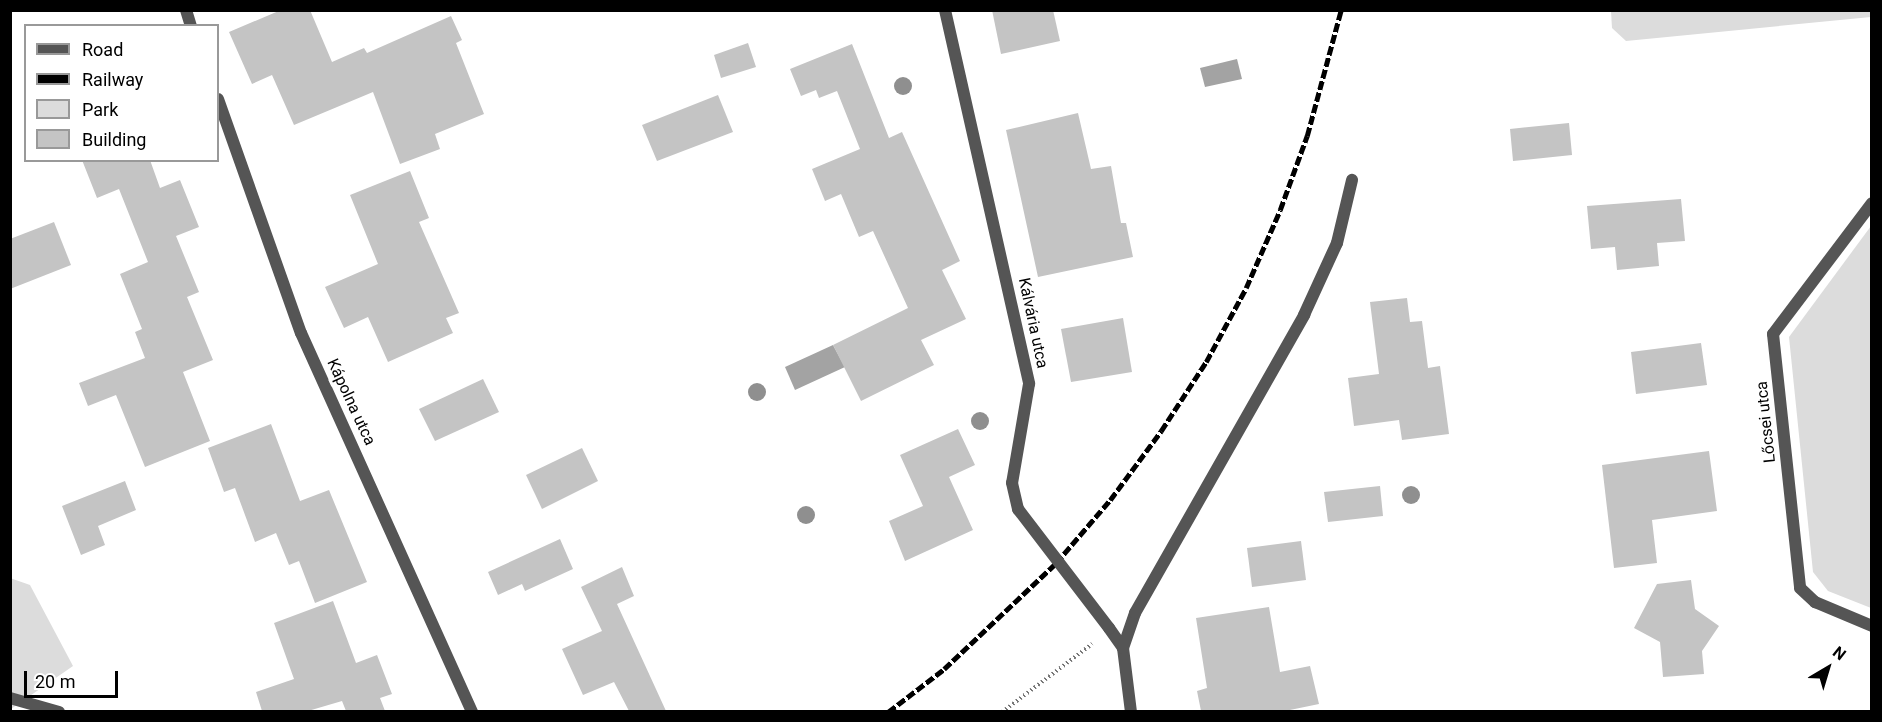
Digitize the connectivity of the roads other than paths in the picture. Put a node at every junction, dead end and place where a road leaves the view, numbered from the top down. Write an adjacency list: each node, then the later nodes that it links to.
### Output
1 (945, 10): 6 (street, Kálvária utca, bridge)
2 (219, 102): 9 (street, Kápolna utca)
3 (1352, 180): 6 (street, Kálvária utca)
4 (1872, 203): 5 (street, Lőcsei utca)
5 (1872, 626)
6 (1123, 648): 10 (street, Kálvária utca)
7 (10, 698): 8 (street)
8 (59, 711)
9 (472, 711)
10 (1131, 711)

